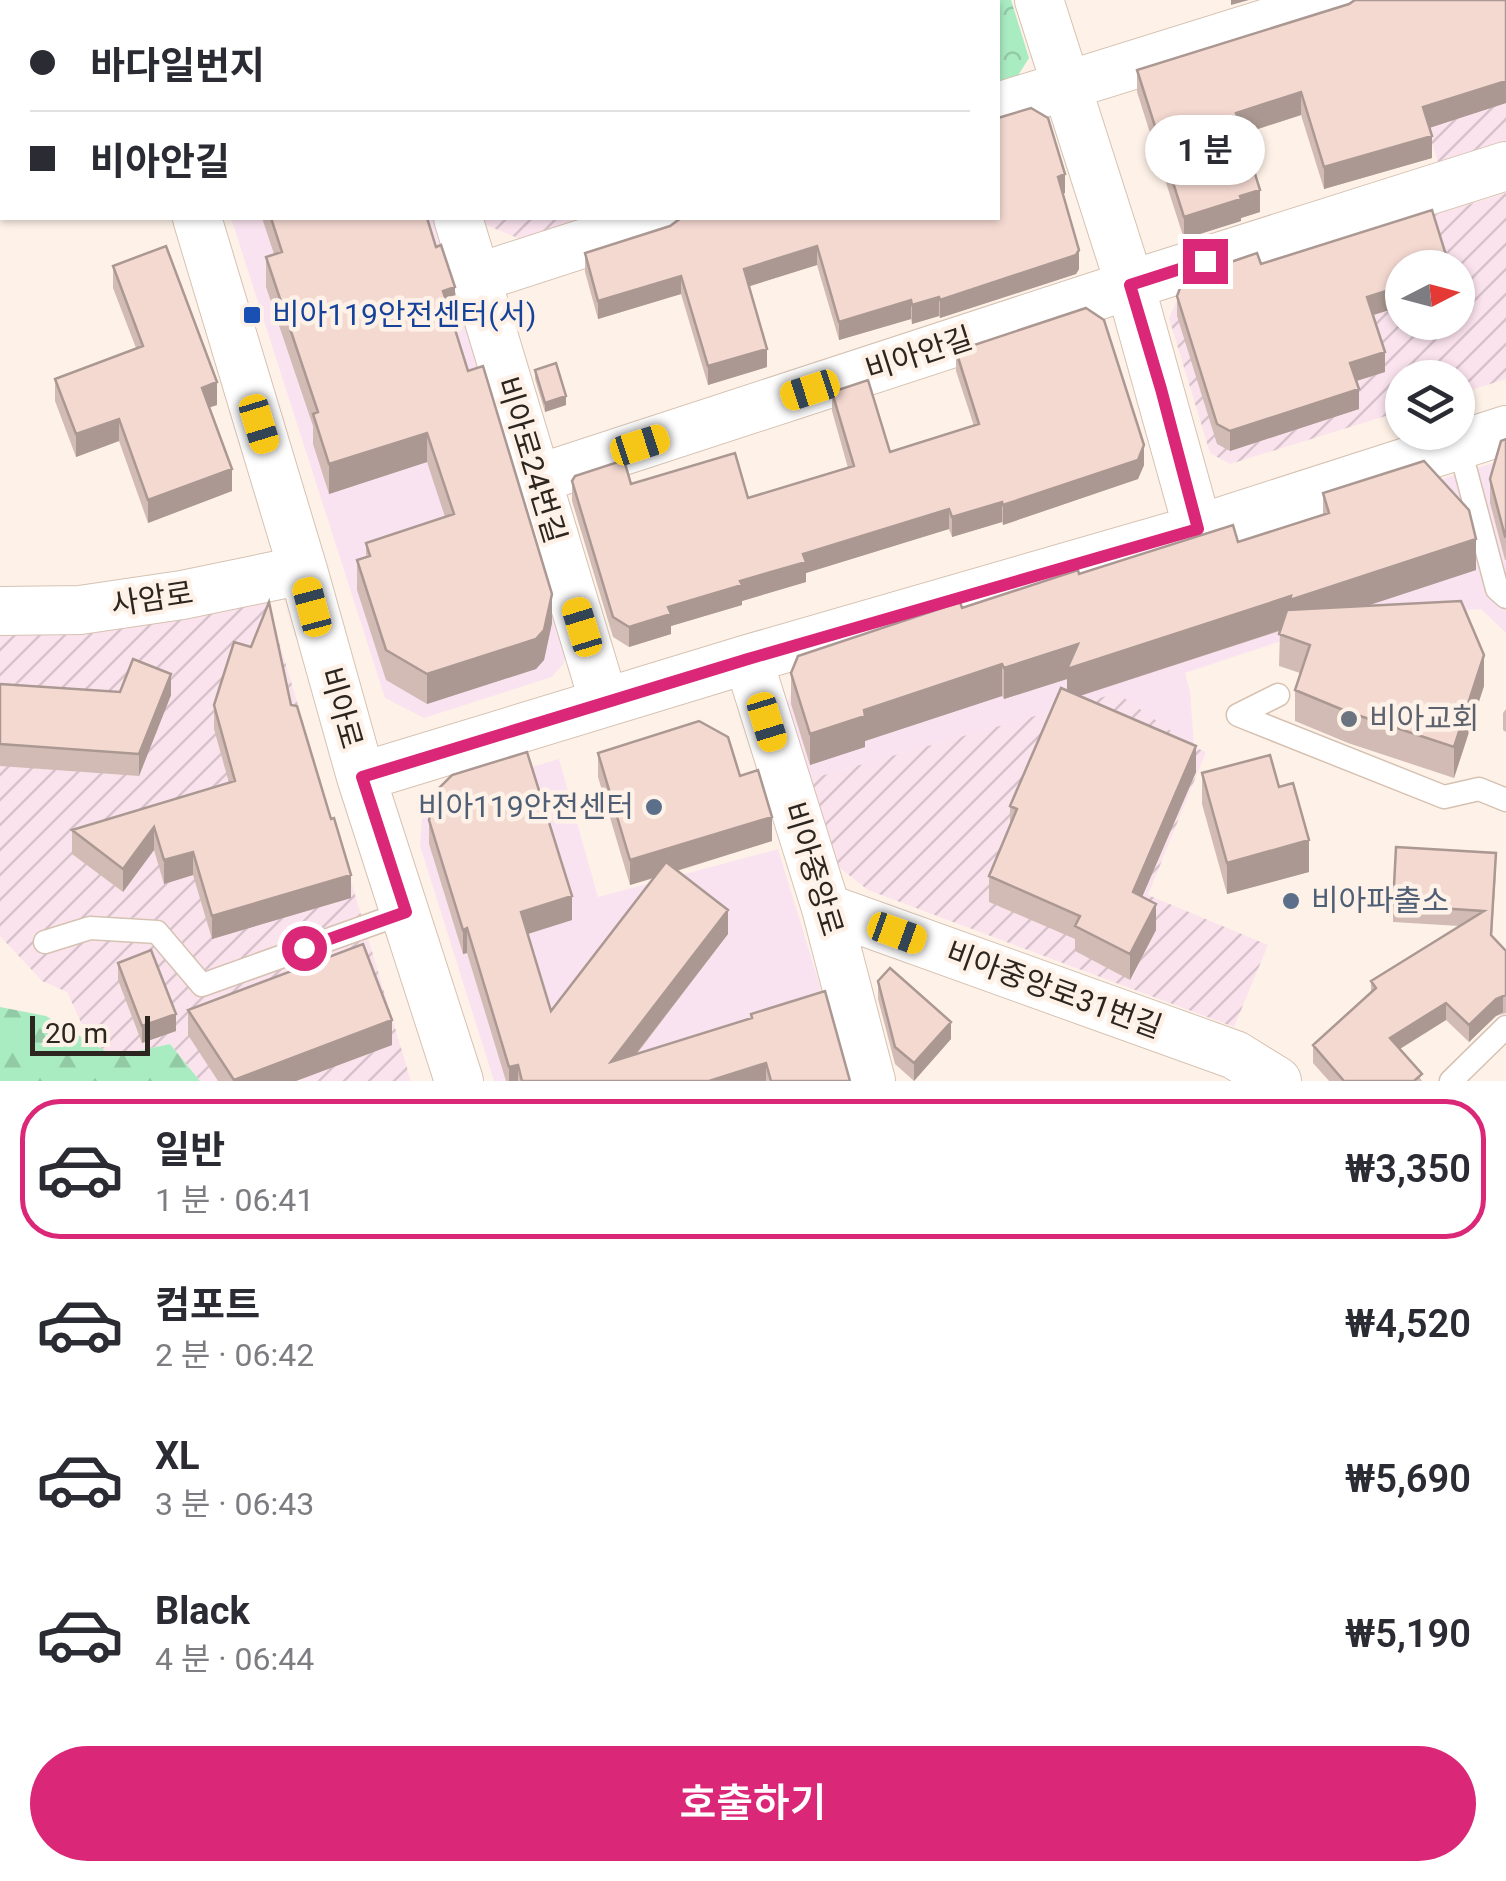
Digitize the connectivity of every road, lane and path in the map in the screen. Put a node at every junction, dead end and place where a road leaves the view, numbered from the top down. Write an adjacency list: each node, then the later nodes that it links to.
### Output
1 (1039, 0): 3 (street)
2 (1341, 0): 3 (street)
3 (1064, 85): 4 (street); 10 (street)
4 (1000, 106)
5 (1506, 166): 10 (street, 비아안길)
6 (198, 220): 17 (street, 비아로)
7 (459, 220): 9 (street, 비아로24번길)
8 (656, 220): 9 (street)
9 (476, 278): 15 (street, 비아로24번길)
10 (1130, 285): 15 (street, 비아안길); 16 (street)
11 (1506, 430): 12 (street)
12 (1475, 440)
13 (1443, 450): 16 (street)
14 (1460, 450): 18 (lane)
15 (537, 478): 22 (street, 비아로24번길)
16 (1198, 529): 20 (street)
17 (303, 570): 19 (street, 사암로); 23 (street, 비아로)
18 (1506, 597)
19 (0, 611)
20 (748, 659): 22 (street); 25 (street, 비아중앙로)
21 (1278, 695): 24 (lane)
22 (604, 702): 23 (street)
23 (362, 777): 26 (street, 비아로)
24 (1506, 800)
25 (826, 908): 30 (street, 비아중앙로); 31 (street, 비아중앙로31번길)
26 (406, 912): 27 (lane); 29 (street, 비아로)
27 (45, 942)
28 (1506, 1027): 32 (lane)
29 (459, 1081)
30 (871, 1081)
31 (1277, 1081)
32 (1451, 1081)

